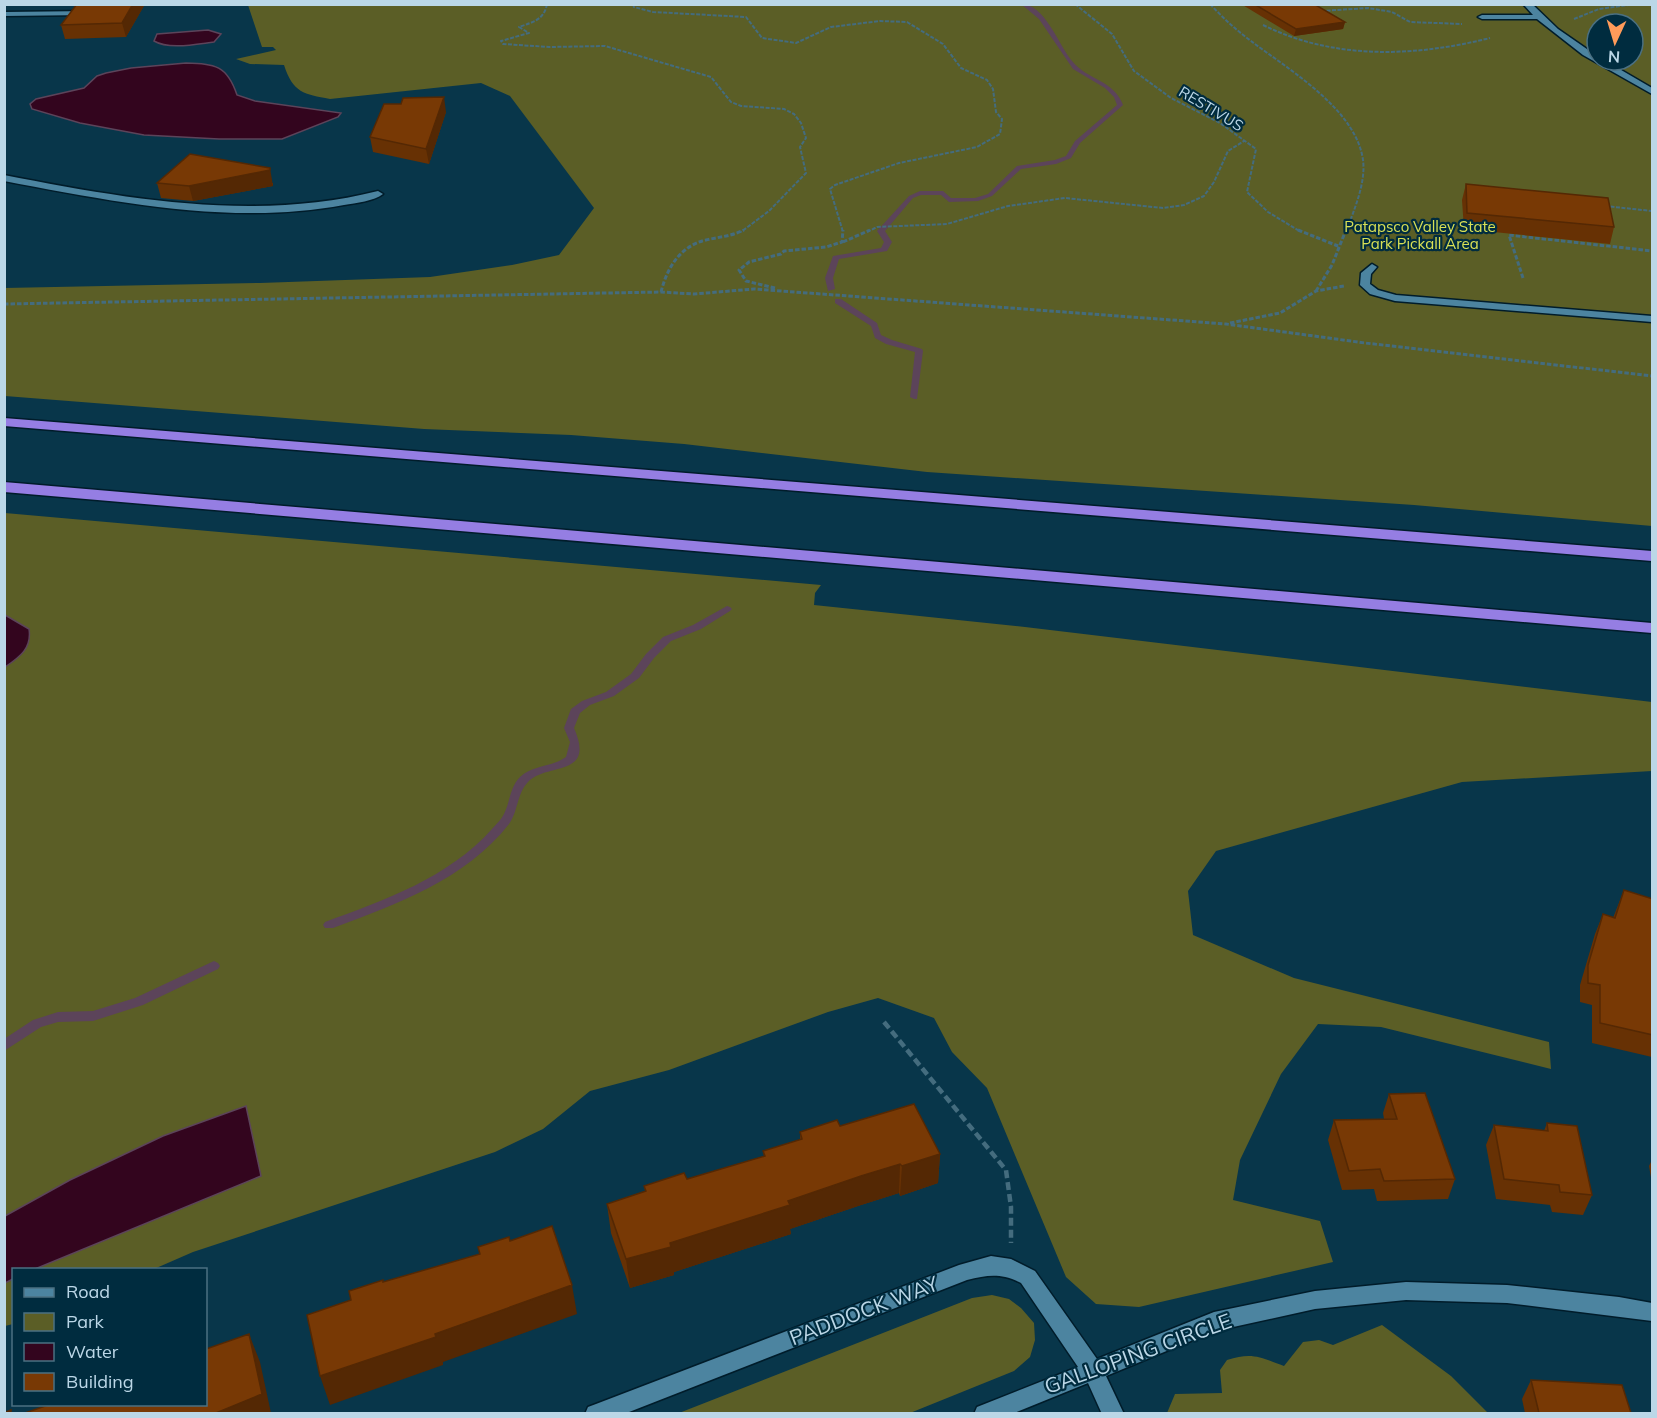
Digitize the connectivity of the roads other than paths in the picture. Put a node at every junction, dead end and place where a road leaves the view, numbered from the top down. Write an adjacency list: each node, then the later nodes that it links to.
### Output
1 (52, 4): 4 (street)
2 (1527, 4): 7 (street)
3 (100, 12): 4 (street)
4 (45, 13): 5 (street)
5 (4, 14)
6 (1482, 17): 7 (street)
7 (1537, 17): 8 (street)
8 (1653, 91)
9 (4, 178): 10 (street)
10 (378, 194)
11 (1372, 267): 12 (street)
12 (1653, 319)
13 (4, 422): 15 (highway)
14 (4, 487): 16 (highway)
15 (1653, 556)
16 (1653, 628)
17 (1653, 1312): 18 (street, GALLOPING CIRCLE)
18 (1092, 1370): 19 (street, PADDOCK WAY); 20 (street, GALLOPING CIRCLE); 21 (street)
19 (596, 1413)
20 (985, 1413)
21 (1113, 1413)

